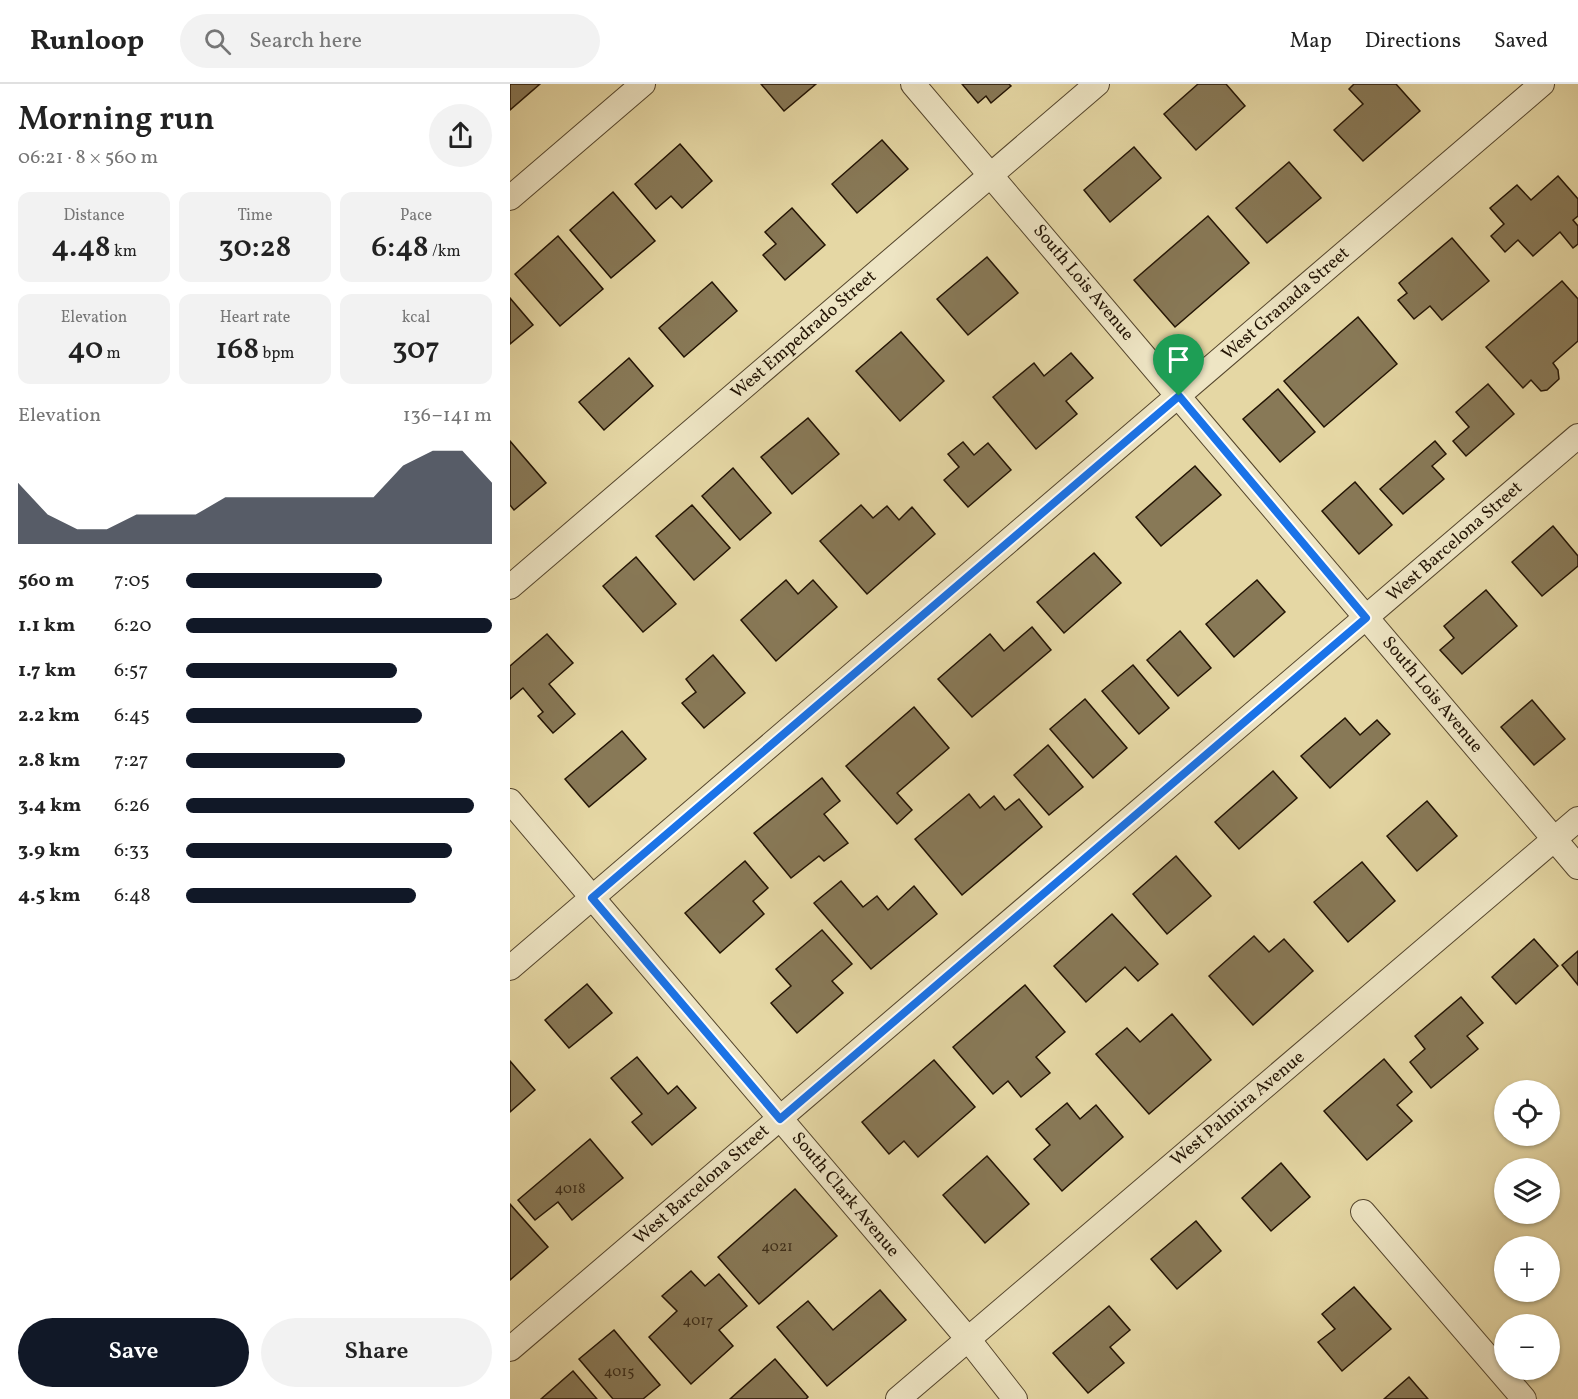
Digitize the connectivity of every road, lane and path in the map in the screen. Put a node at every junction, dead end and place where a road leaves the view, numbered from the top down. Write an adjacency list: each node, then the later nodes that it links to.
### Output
1 (643, 84): 6 (street)
2 (913, 84): 5 (street, South Lois Avenue)
3 (1097, 84): 5 (street, West Empedrado Street)
4 (1542, 84): 7 (street, West Granada Street)
5 (991, 175): 7 (street, South Lois Avenue); 9 (street, West Empedrado Street)
6 (510, 198)
7 (1179, 396): 10 (street, South Lois Avenue); 15 (street, West Granada Street)
8 (1578, 436): 10 (street, West Barcelona Street)
9 (510, 587)
10 (1366, 618): 13 (street, South Lois Avenue); 17 (street, West Barcelona Street)
11 (510, 801): 15 (street, South Clark Avenue)
12 (1578, 819): 13 (street, West Palmira Avenue)
13 (1554, 839): 14 (street, South Lois Avenue); 19 (street, West Palmira Avenue)
14 (1578, 867)
15 (592, 898): 16 (street, West Granada Street); 17 (street, South Clark Avenue)
16 (510, 968)
17 (780, 1119): 19 (street, South Clark Avenue); 20 (street, West Barcelona Street)
18 (1363, 1212): 23 (street)
19 (968, 1340): 21 (street, West Palmira Avenue); 22 (street, South Clark Avenue)
20 (510, 1349)
21 (898, 1399)
22 (1015, 1399)
23 (1524, 1399)

